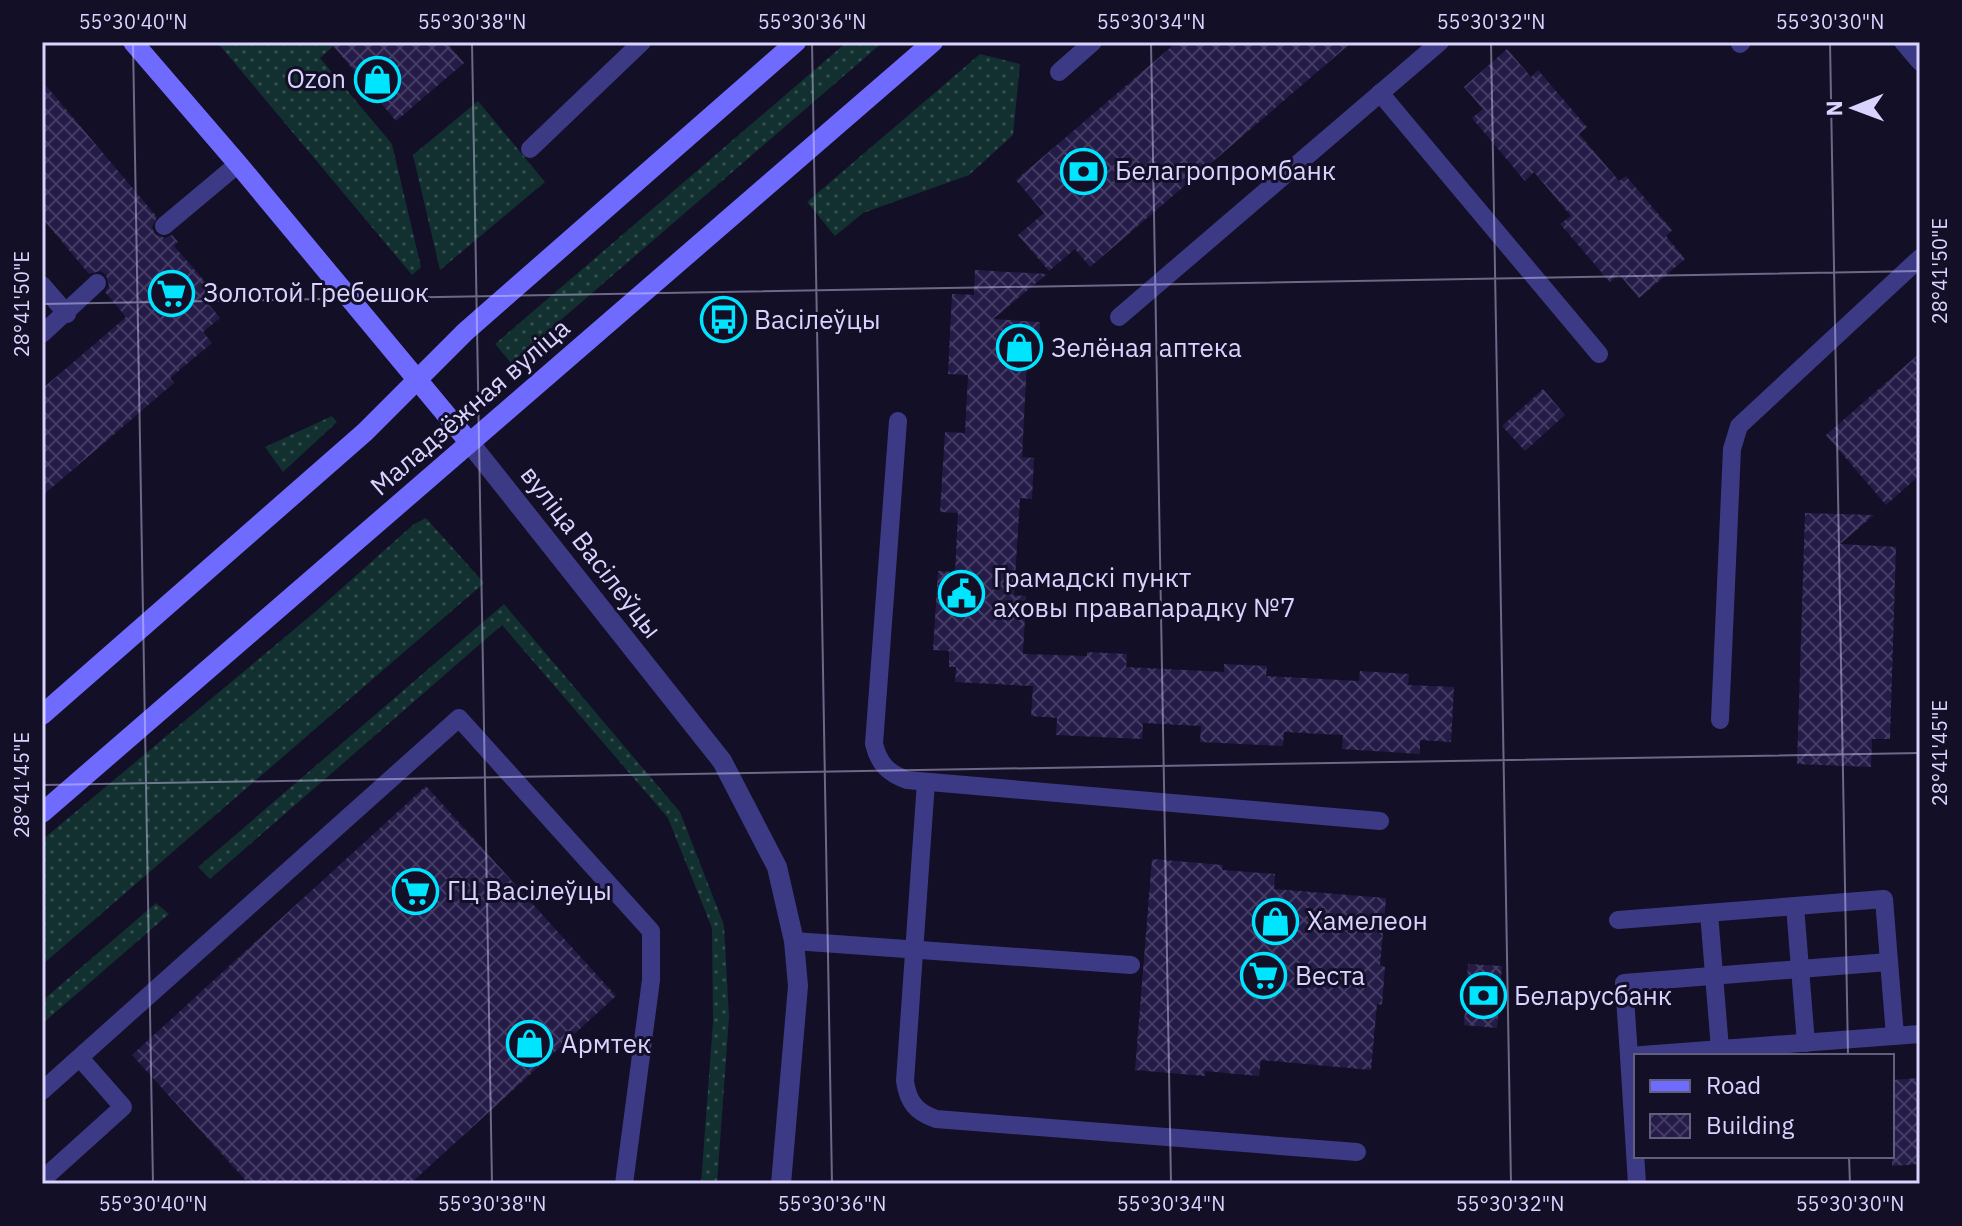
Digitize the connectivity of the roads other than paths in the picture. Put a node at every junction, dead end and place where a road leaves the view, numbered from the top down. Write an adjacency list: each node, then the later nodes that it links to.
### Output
1 (133, 42): 12 (main road, вуліца Васілеўцы)
2 (642, 42): 11 (lane)
3 (796, 42): 21 (main road, Маладзёжная вуліца)
4 (933, 42): 23 (main road, Маладзёжная вуліца)
5 (1093, 42): 9 (lane)
6 (1440, 42): 10 (lane)
7 (1903, 42): 8 (lane)
8 (1920, 62)
9 (1059, 72)
10 (1380, 93): 18 (lane); 20 (lane)
11 (530, 149)
12 (238, 164): 13 (lane); 21 (main road, вуліца Васілеўцы)
13 (164, 226)
14 (1920, 258): 25 (lane)
15 (97, 283): 17 (lane)
16 (42, 285): 17 (lane)
17 (67, 314): 19 (lane)
18 (1119, 317)
19 (42, 334)
20 (1599, 354)
21 (417, 380): 23 (main road, вуліца Васілеўцы); 24 (main road, Маладзёжная вуліца)
22 (898, 421): 26 (lane)
23 (469, 442): 27 (main road, Маладзёжная вуліца); 32 (street, вуліца Васілеўцы)
24 (42, 715)
25 (1720, 720)
26 (926, 782): 28 (lane); 33 (lane)
27 (42, 813)
28 (1380, 821)
29 (1795, 906): 30 (lane); 34 (lane); 36 (lane)
30 (1709, 913): 31 (lane); 37 (lane)
31 (1618, 920)
32 (794, 941): 33 (lane); 52 (street, вуліца Васілеўцы)
33 (914, 950): 35 (lane); 48 (lane)
34 (1888, 962): 36 (lane); 39 (lane)
35 (1131, 965)
36 (1800, 969): 37 (lane); 40 (lane)
37 (1715, 976): 41 (lane); 43 (lane)
38 (1920, 1034): 39 (lane)
39 (1895, 1036): 40 (lane)
40 (1806, 1043): 41 (lane)
41 (1720, 1049): 42 (lane)
42 (1655, 1054)
43 (1629, 1056): 44 (lane); 47 (lane)
44 (1634, 1056)
45 (80, 1058): 46 (lane); 50 (lane); 51 (lane)
46 (42, 1091)
47 (1634, 1136)
48 (1357, 1152)
49 (1635, 1158): 53 (lane)
50 (42, 1180)
51 (624, 1184)
52 (781, 1184)
53 (1637, 1184)

